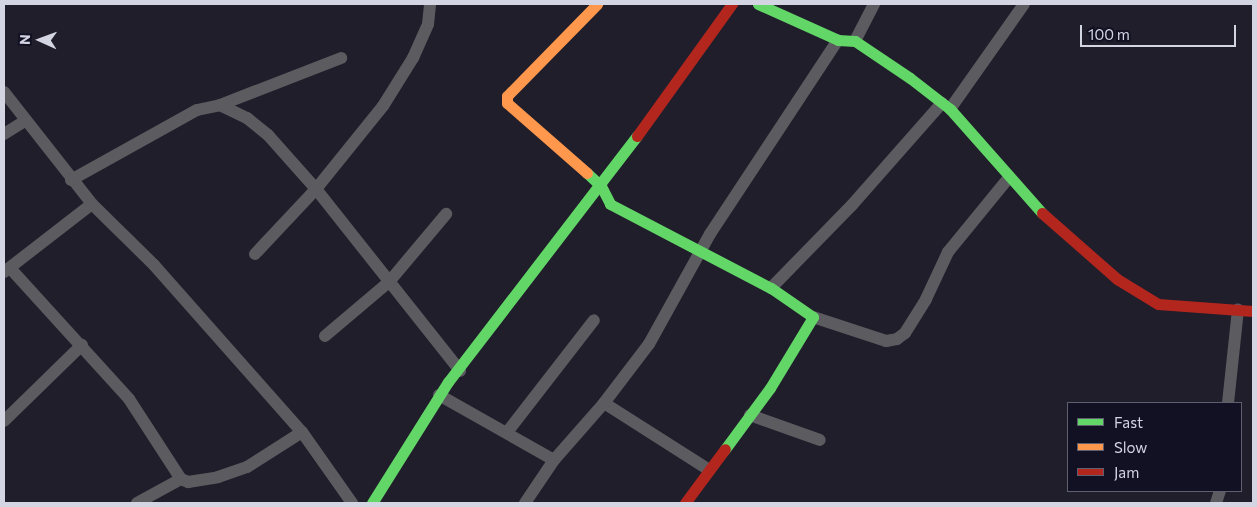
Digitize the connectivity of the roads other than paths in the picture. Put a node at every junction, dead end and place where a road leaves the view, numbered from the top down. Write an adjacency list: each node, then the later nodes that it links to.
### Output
1 (430, 4): 18 (street)
2 (597, 4): 17 (street)
3 (732, 4): 17 (street)
4 (758, 4): 7 (street)
5 (874, 4): 8 (street)
6 (1024, 4): 12 (street)
7 (838, 40): 8 (street); 21 (street)
8 (855, 41): 12 (street)
9 (341, 58): 11 (street)
10 (4, 92): 13 (street)
11 (220, 105): 15 (street); 18 (street)
12 (946, 106): 16 (street); 25 (street)
13 (25, 121): 14 (street); 15 (street)
14 (4, 134)
15 (71, 180): 19 (street)
16 (1007, 180): 26 (street); 28 (street)
17 (601, 186): 21 (street); 32 (street)
18 (316, 189): 22 (street); 24 (street)
19 (92, 204): 23 (street); 39 (street)
20 (446, 214): 24 (street)
21 (700, 252): 25 (street); 35 (street)
22 (254, 254)
23 (7, 270): 31 (street)
24 (390, 282): 30 (street); 32 (street)
25 (771, 288): 28 (street)
26 (1238, 310): 27 (street); 34 (street)
27 (1253, 311)
28 (814, 317): 36 (street)
29 (594, 320): 38 (street)
30 (325, 336)
31 (82, 345): 37 (street); 43 (street)
32 (460, 371): 33 (street)
33 (439, 395): 38 (street); 46 (street)
34 (1228, 402)
35 (604, 403): 41 (street); 42 (street)
36 (750, 415): 40 (street); 42 (street)
37 (4, 421)
38 (508, 431): 41 (street)
39 (302, 432): 43 (street); 45 (street)
40 (820, 440)
41 (554, 460): 47 (street)
42 (708, 470): 48 (street)
43 (181, 479): 44 (street)
44 (137, 503)
45 (352, 503)
46 (372, 503)
47 (525, 503)
48 (685, 503)

